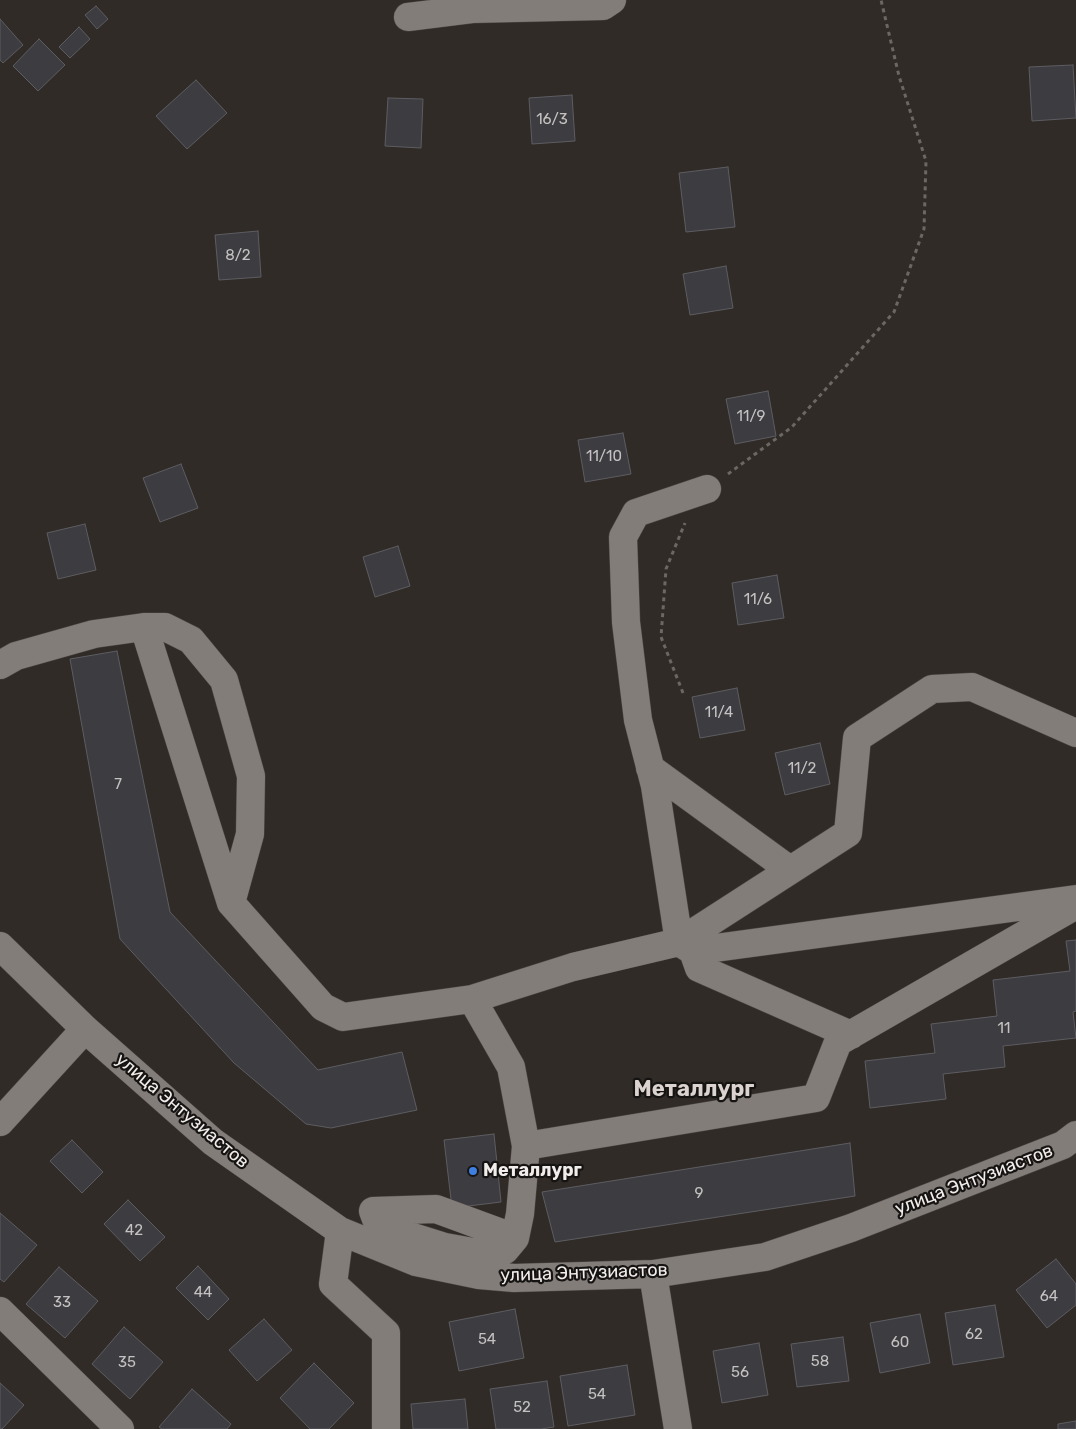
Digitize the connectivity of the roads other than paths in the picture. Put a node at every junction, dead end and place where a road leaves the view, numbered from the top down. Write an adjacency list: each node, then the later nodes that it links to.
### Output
1 (612, 0): 2 (street)
2 (472, 5): 3 (street)
3 (408, 17)
4 (707, 489): 8 (street)
5 (144, 627): 6 (street); 11 (street); 11 (street)
6 (0, 665)
7 (1076, 733): 9 (street)
8 (650, 768): 9 (street); 14 (street)
9 (790, 870): 14 (street)
10 (1076, 899): 14 (street)
11 (231, 903): 15 (street)
12 (1076, 905): 17 (street)
13 (0, 946): 16 (street, улица Энтузиастов)
14 (686, 946): 15 (street); 17 (street)
15 (472, 999): 20 (street)
16 (85, 1029): 18 (street); 21 (street, улица Энтузиастов)
17 (851, 1035): 20 (street)
18 (0, 1122)
19 (1076, 1135): 24 (street, улица Энтузиастов)
20 (526, 1146): 22 (street)
21 (340, 1231): 23 (street, улица Энтузиастов); 27 (street)
22 (515, 1238): 23 (street); 23 (street)
23 (482, 1264): 24 (street, улица Энтузиастов)
24 (653, 1274): 28 (street)
25 (0, 1311): 26 (street)
26 (120, 1429)
27 (386, 1429)
28 (678, 1429)

